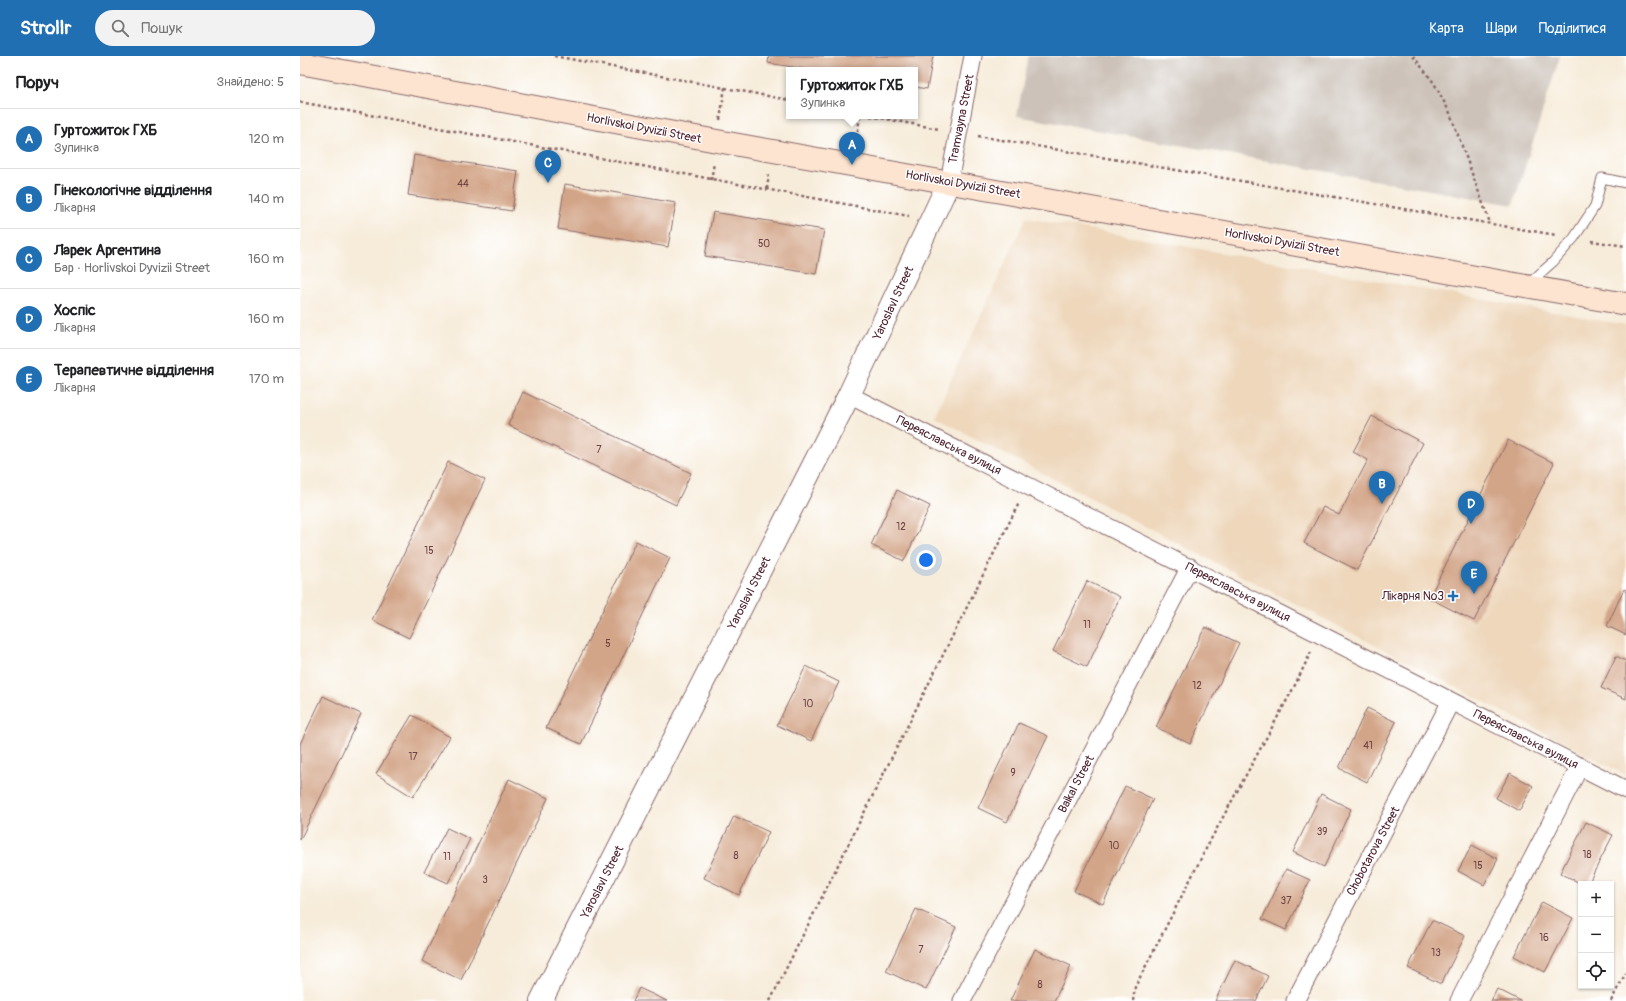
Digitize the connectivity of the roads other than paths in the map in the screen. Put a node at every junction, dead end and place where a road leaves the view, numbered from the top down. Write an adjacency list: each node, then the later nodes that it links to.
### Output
1 (973, 56): 3 (street, Tramvayna Street)
2 (300, 63): 3 (main road, Horlivskoi Dyvizii Street)
3 (949, 182): 5 (main road, Horlivskoi Dyvizii Street); 7 (street, Yaroslavl Street)
4 (1626, 183): 5 (lane)
5 (1526, 286): 6 (main road, Horlivskoi Dyvizii Street)
6 (1626, 304)
7 (850, 395): 8 (street, Переяславська вулиця); 12 (street, Yaroslavl Street)
8 (1190, 568): 9 (street, Переяславська вулиця); 13 (street, Baikal Street)
9 (1451, 701): 10 (street, Переяславська вулиця); 14 (street, Chobotarova Street)
10 (1580, 766): 11 (street, Переяславська вулиця); 15 (street)
11 (1626, 790)
12 (541, 1001)
13 (962, 1001)
14 (1295, 1001)
15 (1459, 1001)

